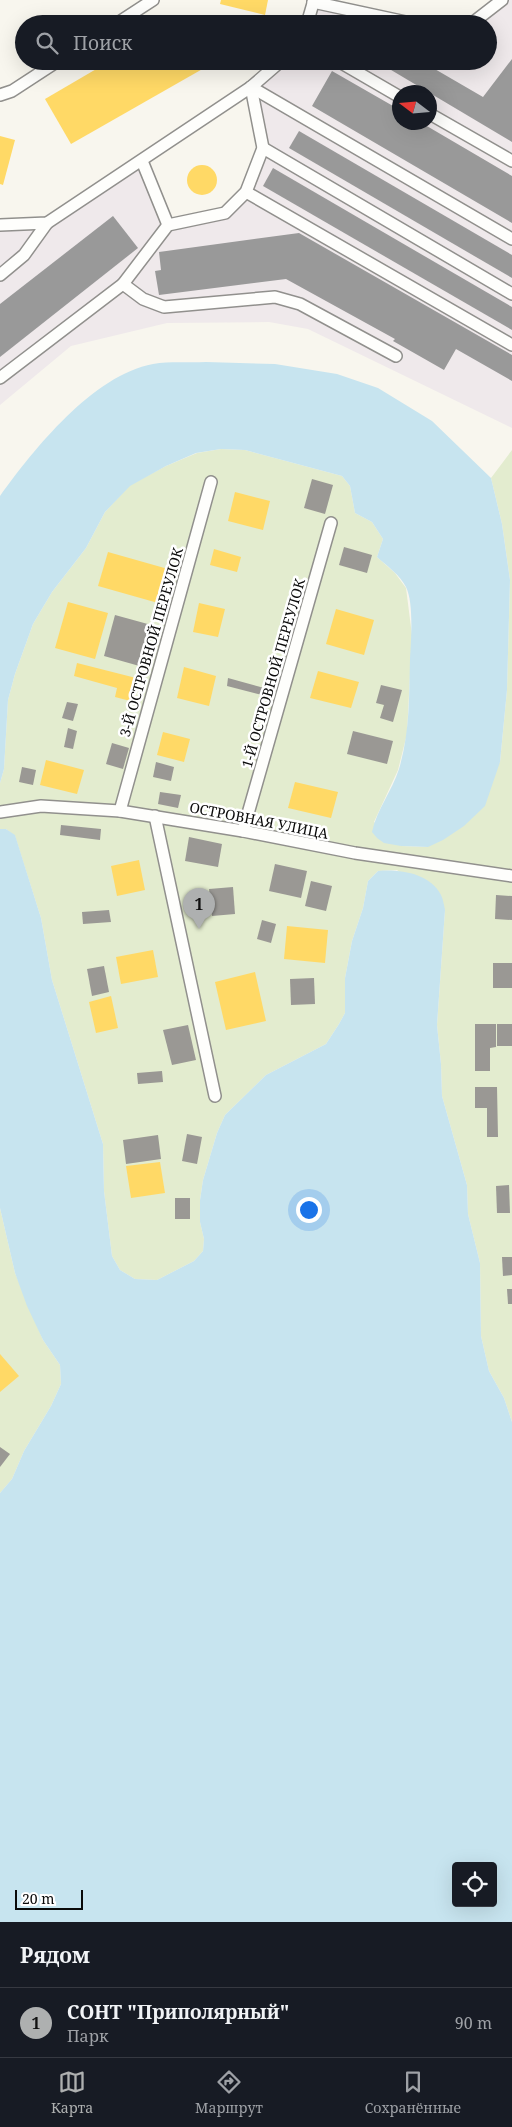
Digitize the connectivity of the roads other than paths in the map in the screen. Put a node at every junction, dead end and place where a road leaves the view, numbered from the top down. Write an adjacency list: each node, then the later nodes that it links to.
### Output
1 (153, 0): 4 (lane)
2 (502, 0): 7 (lane)
3 (313, 1): 5 (lane); 6 (lane)
4 (130, 15)
5 (309, 15)
6 (375, 15)
7 (483, 15)
8 (44, 70): 13 (lane)
9 (271, 70): 11 (lane)
10 (354, 70): 12 (lane)
11 (251, 87): 15 (lane); 16 (lane); 22 (lane)
12 (392, 91)
13 (0, 95)
14 (437, 118): 17 (lane)
15 (264, 148): 18 (lane); 25 (lane)
16 (142, 161): 19 (lane); 21 (lane)
17 (512, 161)
18 (246, 192): 21 (lane); 26 (lane)
19 (47, 223): 20 (lane); 23 (lane)
20 (0, 225)
21 (168, 225): 24 (lane)
22 (512, 239)
23 (0, 275)
24 (123, 284): 27 (lane); 28 (lane)
25 (512, 294)
26 (512, 346)
27 (396, 356)
28 (0, 378)
29 (211, 482): 31 (lane, 3-Й ОСТРОВНОЙ ПЕРЕУЛОК)
30 (331, 523): 34 (lane, 1-Й ОСТРОВНОЙ ПЕРЕУЛОК)
31 (120, 811): 32 (lane, ОСТРОВНАЯ УЛИЦА); 33 (lane, ОСТРОВНАЯ УЛИЦА)
32 (0, 812)
33 (155, 816): 34 (lane, ОСТРОВНАЯ УЛИЦА); 36 (lane)
34 (243, 831): 35 (lane, ОСТРОВНАЯ УЛИЦА)
35 (512, 876)
36 (215, 1096)

